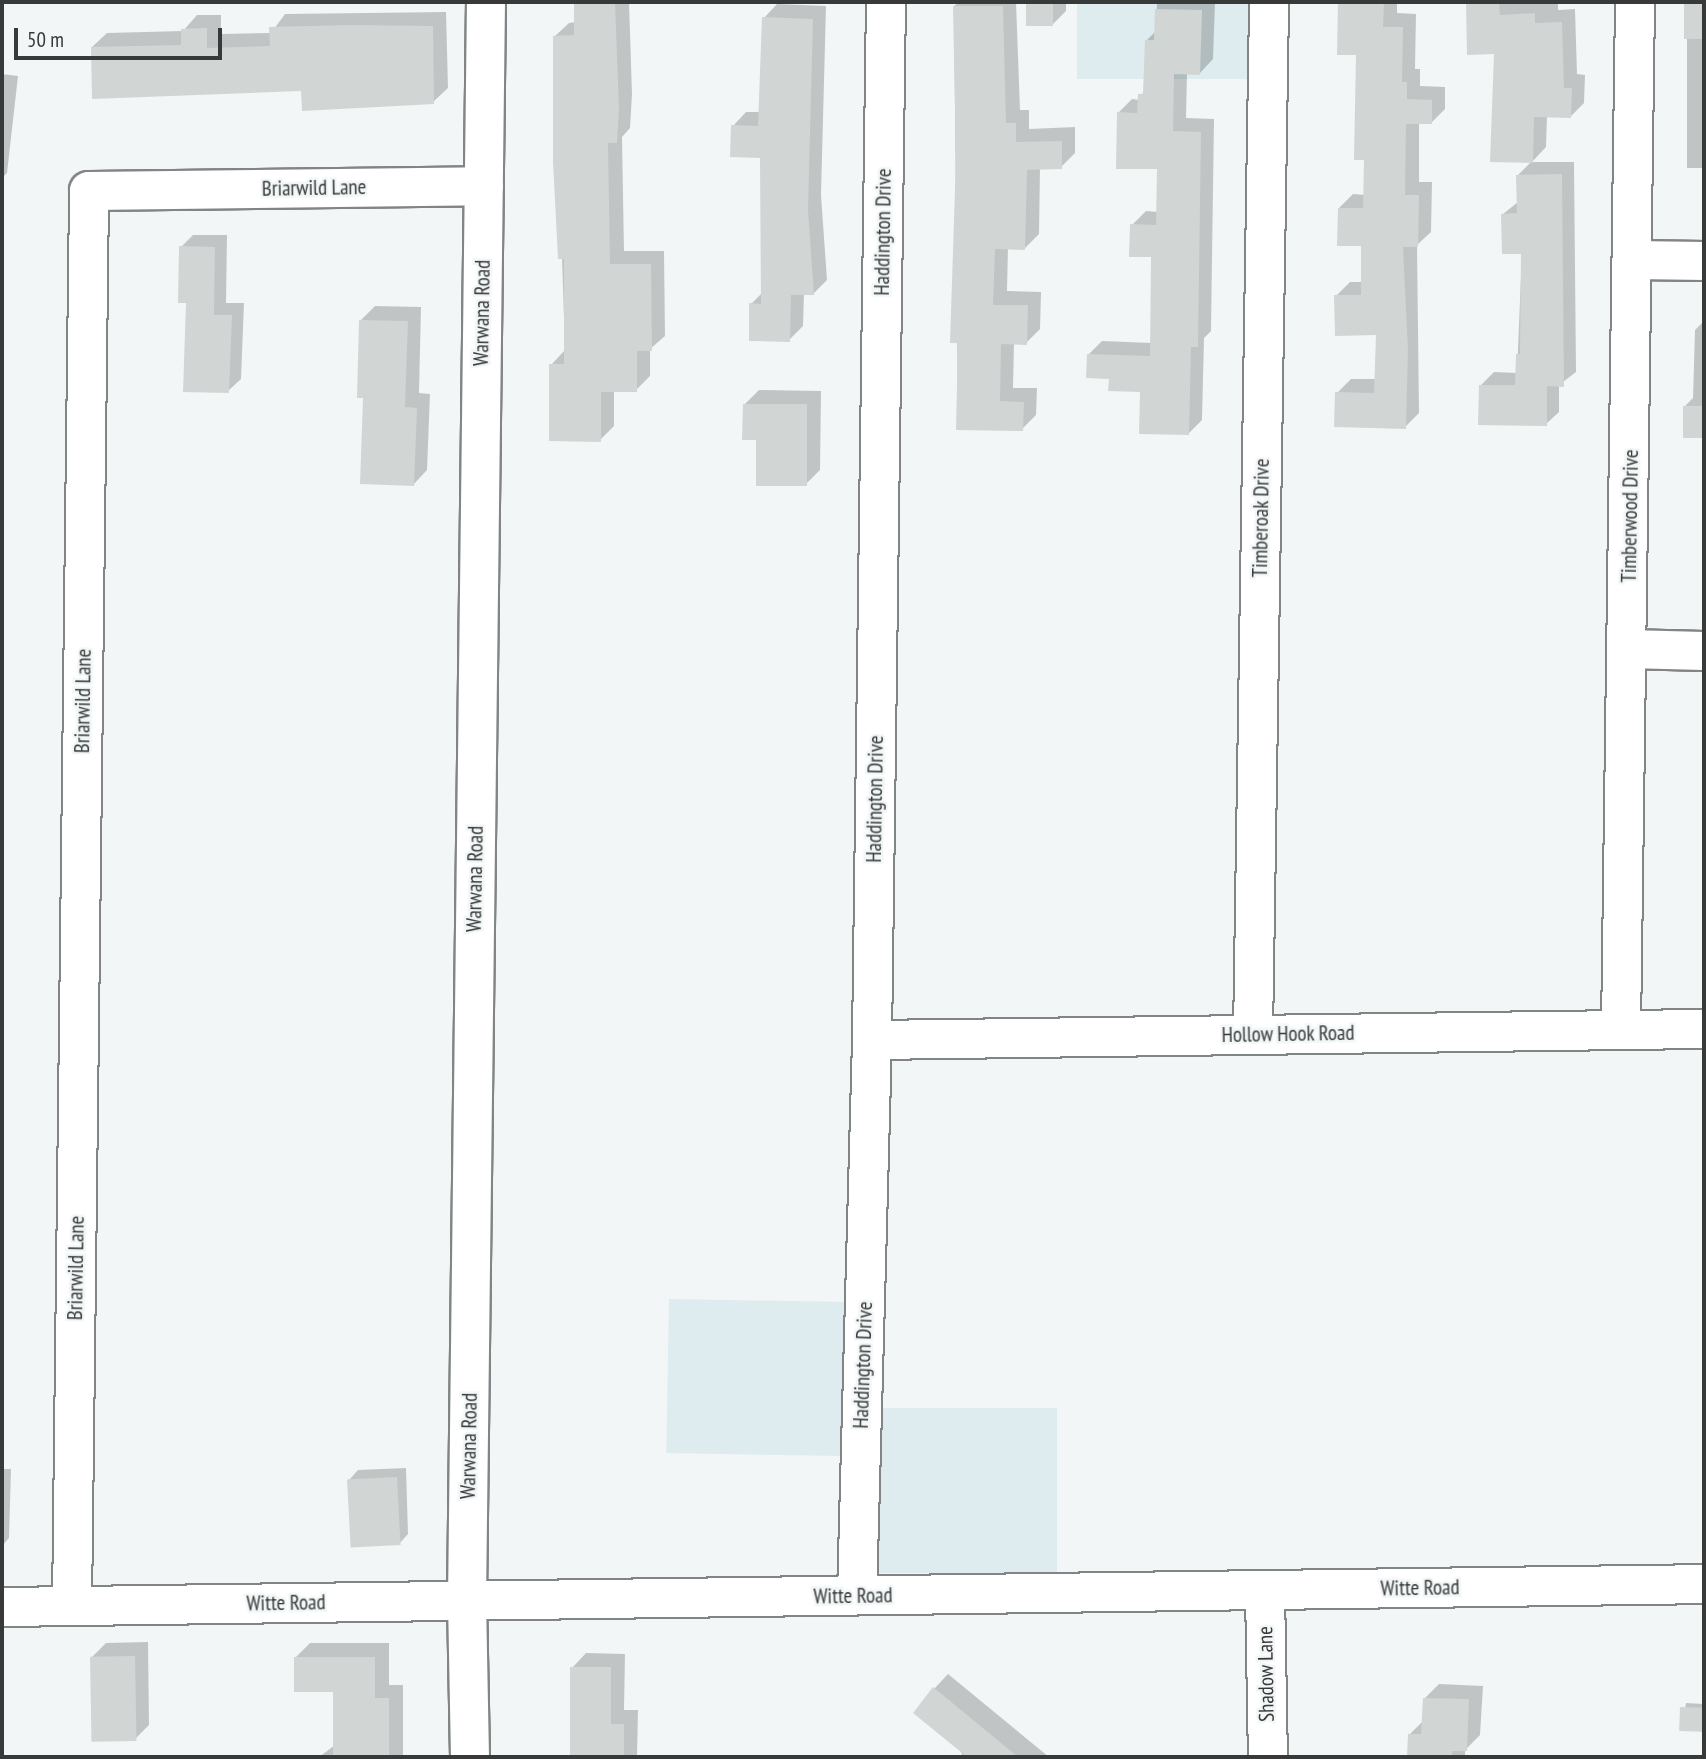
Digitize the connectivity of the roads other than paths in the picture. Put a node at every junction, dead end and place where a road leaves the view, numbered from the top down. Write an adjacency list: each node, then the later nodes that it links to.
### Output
1 (486, 2): 5 (street, Warwana Road)
2 (886, 2): 13 (street, Haddington Drive)
3 (1269, 2): 12 (street, Timberoak Drive)
4 (1635, 2): 6 (street, Timberwood Drive)
5 (484, 186): 17 (street, Warwana Road); 18 (street, Briarwild Lane)
6 (1634, 260): 7 (street); 8 (street, Timberwood Drive)
7 (1704, 261)
8 (1628, 649): 9 (street); 11 (street, Timberwood Drive)
9 (1704, 651)
10 (1704, 1029): 11 (street, Hollow Hook Road)
11 (1621, 1030): 12 (street, Hollow Hook Road)
12 (1253, 1035): 13 (street, Hollow Hook Road)
13 (872, 1040): 16 (street, Haddington Drive)
14 (1704, 1584): 15 (street, Witte Road)
15 (1265, 1590): 16 (street, Witte Road); 21 (street, Shadow Lane)
16 (857, 1595): 17 (street, Witte Road)
17 (467, 1601): 18 (street, Witte Road); 20 (street, Warwana Road)
18 (72, 1606): 19 (street, Witte Road)
19 (2, 1607)
20 (470, 1757)
21 (1268, 1757)

